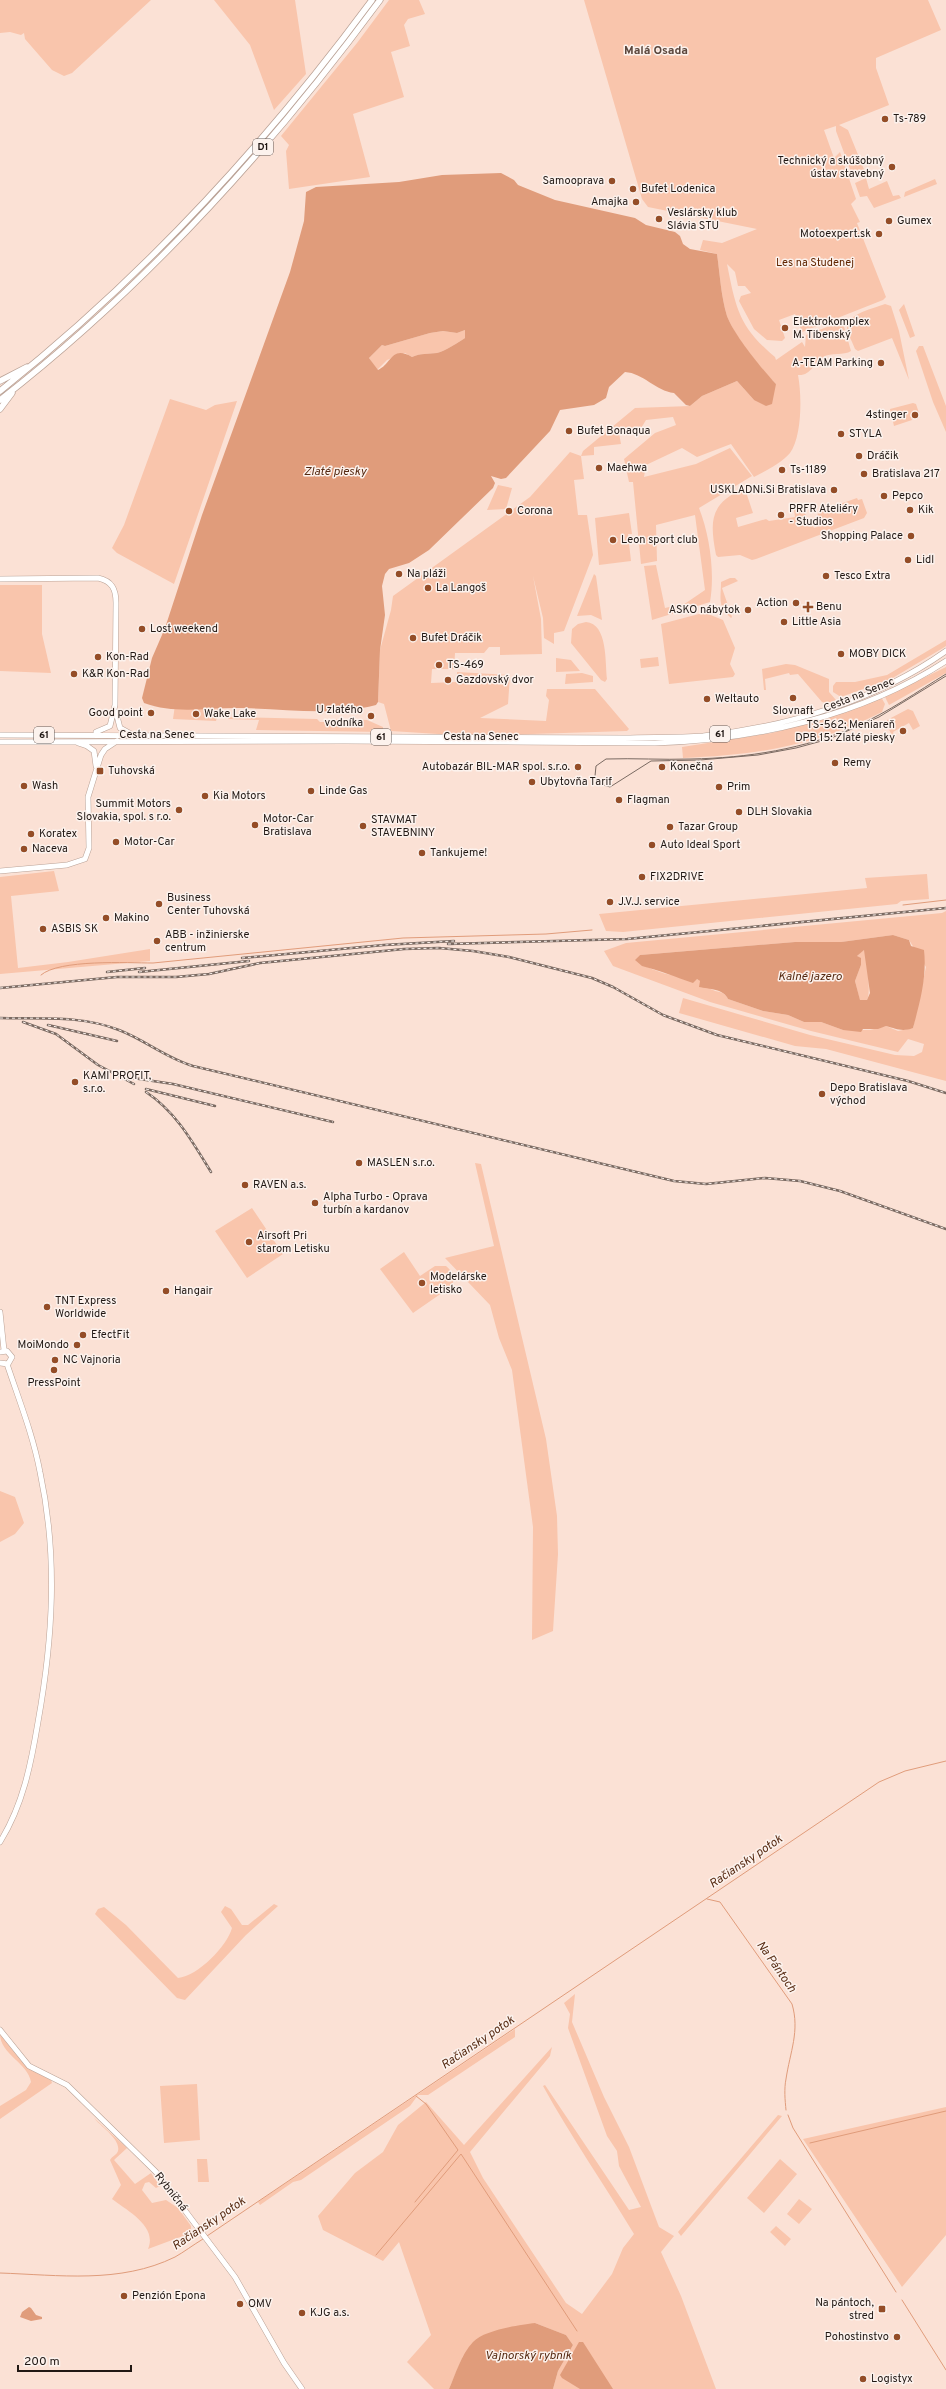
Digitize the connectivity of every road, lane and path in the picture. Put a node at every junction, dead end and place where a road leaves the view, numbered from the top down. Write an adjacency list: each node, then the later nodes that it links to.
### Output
1 (372, 0): 3 (highway, D1)
2 (380, 0): 5 (highway, D1)
3 (31, 366): 4 (highway); 6 (highway, D1)
4 (0, 381)
5 (19, 385): 7 (highway, D1); 8 (highway)
6 (0, 392)
7 (0, 400)
8 (0, 409)
9 (0, 579): 12 (main road, 61)
10 (946, 651): 15 (main road, Cesta na Senec / 61)
11 (945, 662): 17 (main road, Cesta na Senec / 61)
12 (115, 705): 13 (main road, 61); 15 (main road, 61)
13 (87, 734): 14 (main road, Cesta na Senec / 61); 15 (main road, Cesta na Senec / 61)
14 (0, 735)
15 (134, 735)
16 (70, 741): 17 (main road, Cesta na Senec / 61); 18 (main road, Cesta na Senec / 61); 19 (main road, 61)
17 (118, 741): 19 (main road, 61)
18 (0, 742)
19 (96, 770): 20 (main road, 61)
20 (0, 871)
21 (0, 1312): 22 (main road)
22 (2, 1351): 24 (main road)
23 (0, 1363): 24 (main road)
24 (7, 1364): 25 (main road)
25 (0, 1842)
26 (0, 2030): 27 (main road, Rybničná)
27 (302, 2389)

